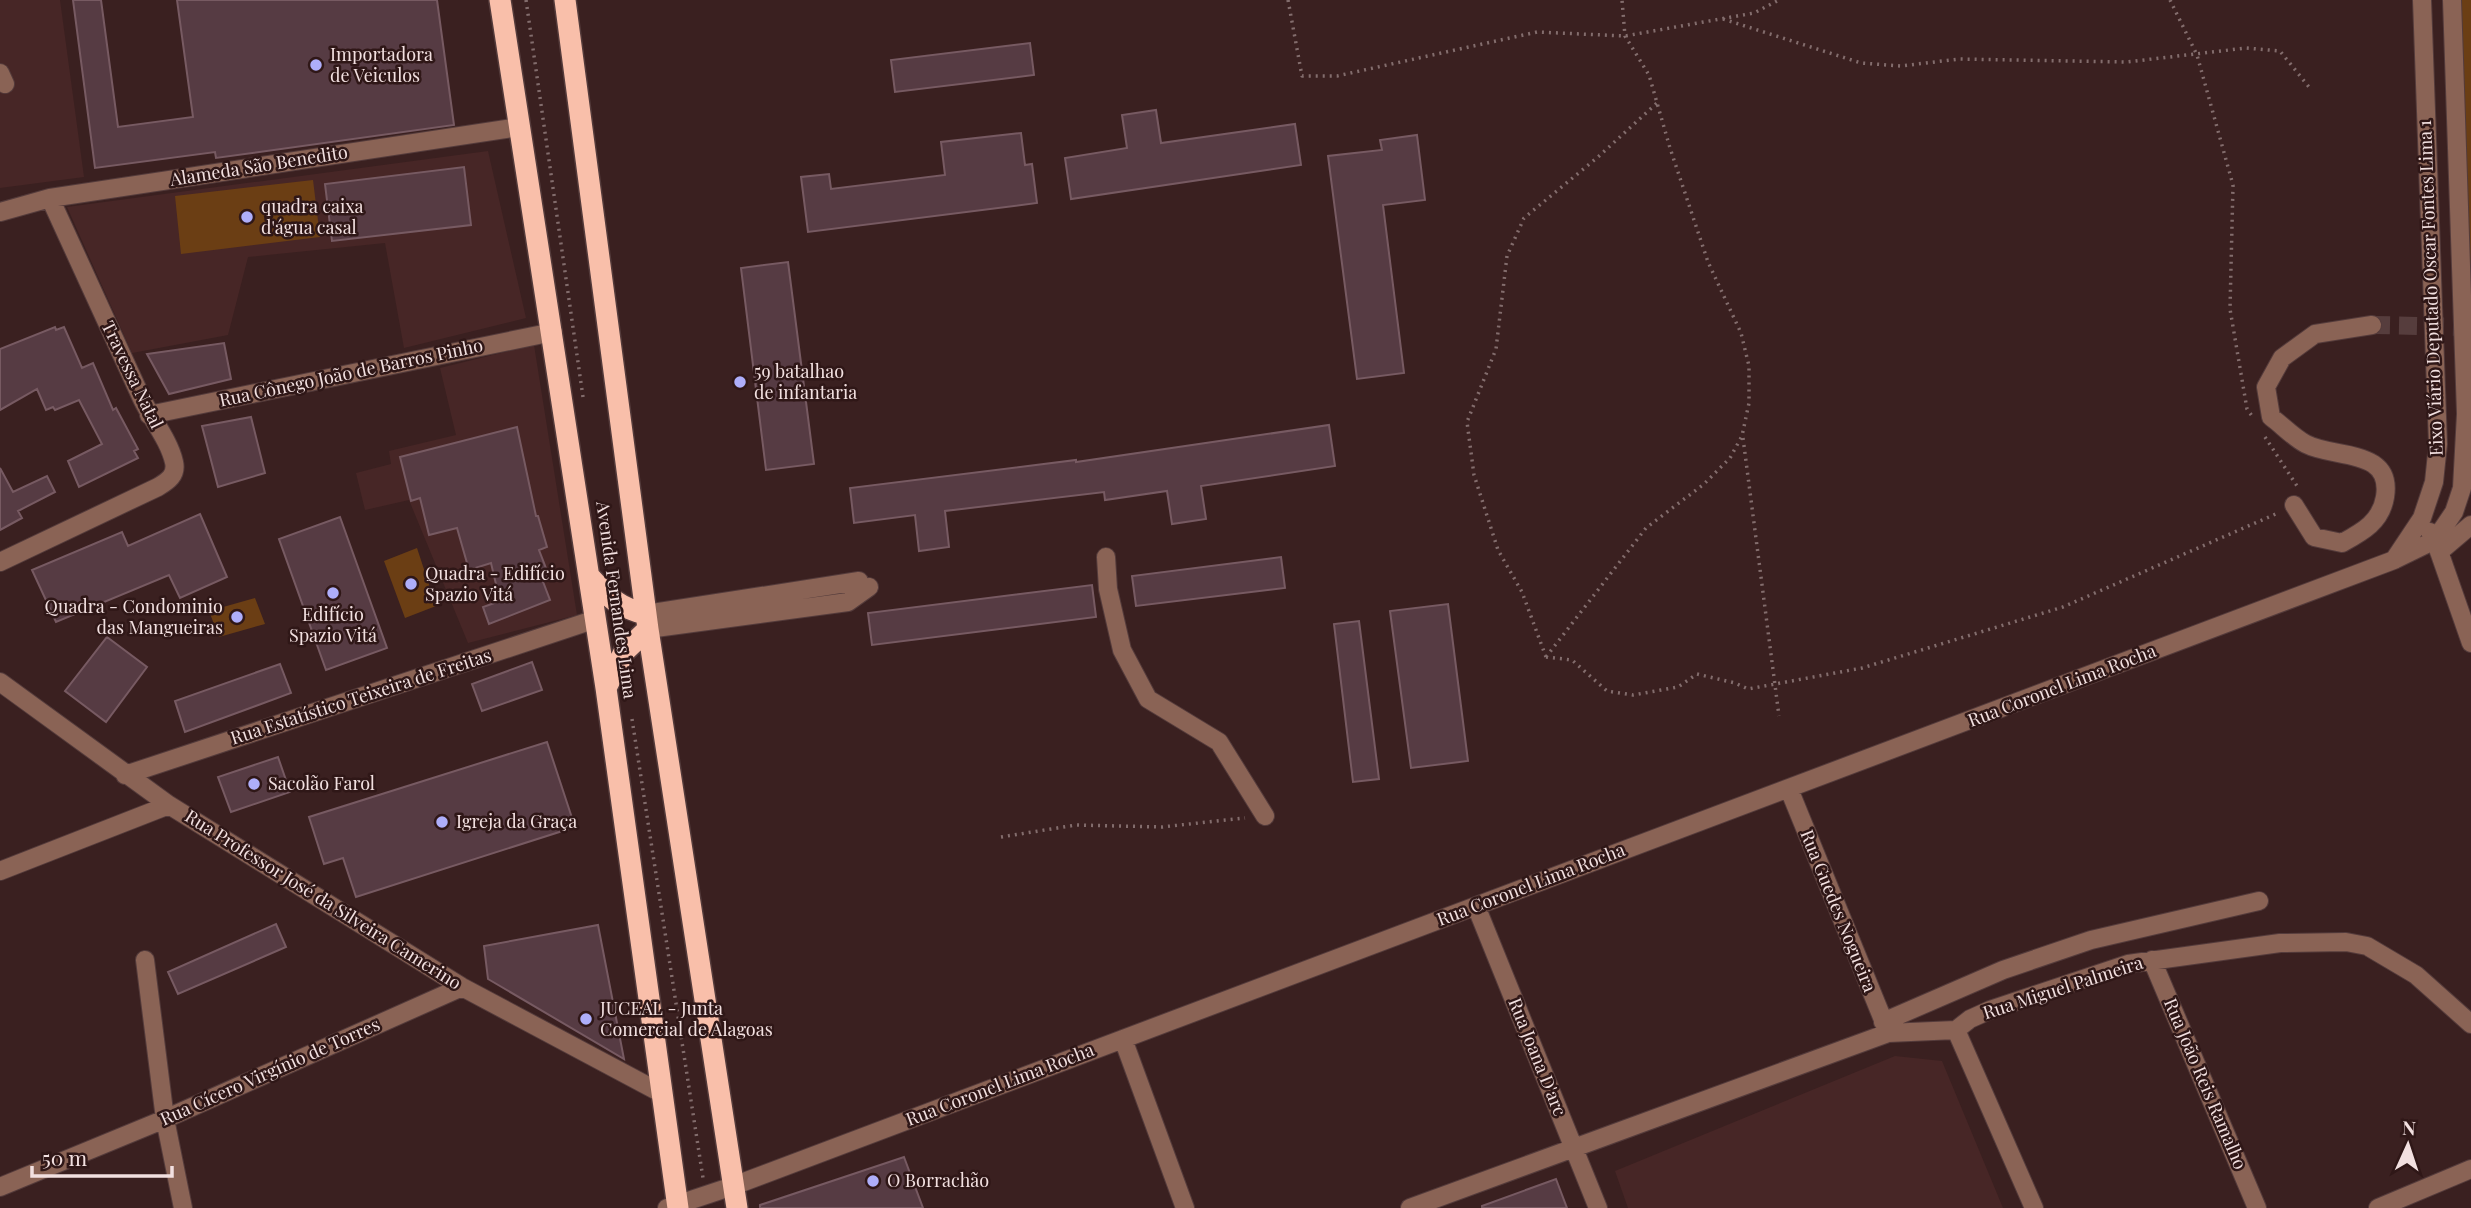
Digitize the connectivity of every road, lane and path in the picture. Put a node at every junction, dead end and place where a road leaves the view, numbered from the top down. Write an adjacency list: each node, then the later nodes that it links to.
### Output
1 (500, 0): 14 (highway, Avenida Fernandes Lima)
2 (565, 0): 33 (highway, Avenida Fernandes Lima)
3 (1288, 0): 10 (path)
4 (1622, 0): 10 (path)
5 (1779, 0): 9 (path)
6 (2170, 0): 11 (path)
7 (2422, 0): 24 (street, Eixo Viário Deputado Oscar Fontes Lima 1)
8 (2452, 0): 26 (street, Eixo Viário Deputado Oscar Fontes Lima 1)
9 (1723, 19): 10 (path); 11 (path)
10 (1625, 36): 13 (path)
11 (2197, 55): 12 (path); 20 (path)
12 (2309, 87)
13 (1657, 103): 22 (path); 35 (path)
14 (519, 127): 15 (street, Alameda São Benedito); 18 (highway, Avenida Fernandes Lima)
15 (50, 198): 16 (street, Alameda São Benedito); 19 (street, Travessa Natal)
16 (0, 212)
17 (2372, 325): 23 (street)
18 (553, 332): 19 (street, Rua Cônego João de Barros Pinho); 30 (highway, Avenida Fernandes Lima)
19 (149, 415): 29 (street, Travessa Natal)
20 (2255, 421)
21 (2262, 432): 23 (path)
22 (1742, 436): 35 (path); 37 (path)
23 (2294, 505): 37 (path)
24 (2422, 518): 26 (street); 28 (street, Eixo Viário Deputado Oscar Fontes Lima 1)
25 (2471, 524): 26 (street)
26 (2437, 546): 28 (street); 34 (street)
27 (1106, 557): 43 (street)
28 (2394, 560): 41 (street, Rua Coronel Lima Rocha)
29 (0, 562)
30 (589, 576): 32 (highway, Avenida Fernandes Lima); 33 (highway)
31 (864, 584): 33 (street)
32 (596, 619): 38 (highway, Avenida Fernandes Lima); 40 (street, Rua Estatístico Teixeira de Freitas)
33 (647, 622): 38 (highway); 59 (highway, Avenida Fernandes Lima)
34 (2471, 643)
35 (1546, 657): 37 (path)
36 (0, 682): 40 (street, Rua Professor José da Silveira Camerino)
37 (1776, 685): 39 (path)
38 (606, 688): 55 (highway, Avenida Fernandes Lima)
39 (1779, 716)
40 (125, 775): 42 (street, Rua Professor José da Silveira Camerino)
41 (1789, 789): 47 (street, Rua Coronel Lima Rocha); 52 (street, Rua Guedes Nogueira)
42 (169, 805): 45 (street); 50 (street, Rua Professor José da Silveira Camerino)
43 (1265, 816): 44 (path)
44 (1001, 838)
45 (0, 871)
46 (2259, 901): 52 (street, Rua Miguel Palmeira)
47 (1476, 906): 54 (street, Rua Coronel Lima Rocha); 57 (street, Rua Joana D'arc)
48 (2152, 960): 51 (street, Rua Miguel Palmeira); 53 (street, Rua Miguel Palmeira); 68 (street, Rua João Reis Ramalho)
49 (145, 961): 56 (street)
50 (462, 987): 55 (street, Rua Professor José da Silveira Camerino); 56 (street, Rua Cícero Virgínio de Torres)
51 (2471, 1024)
52 (1886, 1028): 53 (street, Rua Miguel Palmeira); 57 (street, Rua Miguel Palmeira)
53 (1955, 1030): 67 (street)
54 (1123, 1039): 59 (street, Rua Coronel Lima Rocha); 64 (street)
55 (661, 1093): 61 (highway, Avenida Fernandes Lima)
56 (165, 1118): 60 (street, Rua Cícero Virgínio de Torres); 62 (street)
57 (1573, 1147): 65 (street, Rua Miguel Palmeira); 66 (street, Rua Joana D'arc)
58 (2471, 1169): 69 (street)
59 (733, 1186): 61 (street, Rua Coronel Lima Rocha); 63 (highway, Avenida Fernandes Lima)
60 (0, 1187)
61 (674, 1207)
62 (183, 1208)
63 (737, 1208)
64 (1185, 1208)
65 (1410, 1208)
66 (1598, 1208)
67 (2034, 1208)
68 (2257, 1208)
69 (2378, 1208)

